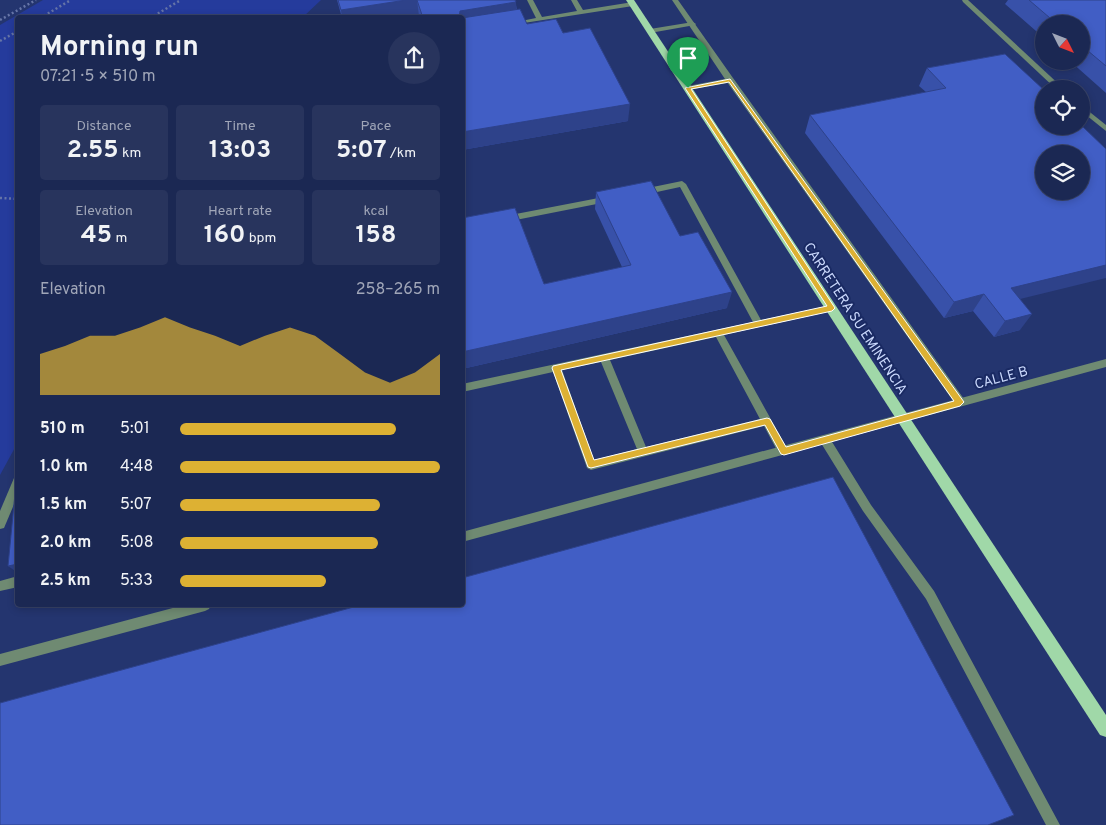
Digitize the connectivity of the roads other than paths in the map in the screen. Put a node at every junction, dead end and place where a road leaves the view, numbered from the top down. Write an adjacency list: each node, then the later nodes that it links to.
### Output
1 (530, 0): 7 (street)
2 (574, 0): 6 (street)
3 (676, 0): 8 (street)
4 (974, 0): 12 (street)
5 (632, 2): 6 (street); 10 (main road, CARRETERA SU EMINENCIA)
6 (581, 12): 7 (street)
7 (540, 19): 9 (street)
8 (693, 24): 10 (street); 11 (street)
9 (501, 26)
10 (650, 31): 13 (main road, CARRETERA SU EMINENCIA)
11 (730, 80): 13 (street); 26 (street)
12 (1051, 80)
13 (688, 88): 19 (main road, CARRETERA SU EMINENCIA)
14 (1090, 115): 15 (street)
15 (1106, 129)
16 (634, 194): 20 (street)
17 (615, 198): 18 (street)
18 (491, 222)
19 (832, 308): 20 (street); 27 (main road, CARRETERA SU EMINENCIA)
20 (759, 324): 21 (street)
21 (718, 332): 22 (street); 28 (street)
22 (604, 357): 24 (street); 31 (street)
23 (1106, 364): 26 (street, CALLE B)
24 (556, 368): 25 (street); 31 (street)
25 (465, 387)
26 (960, 402): 27 (street, CALLE B)
27 (904, 419): 29 (street, CALLE B); 39 (main road, CARRETERA SU EMINENCIA)
28 (767, 421): 30 (street); 31 (street)
29 (825, 440): 30 (street, CALLE B); 40 (street)
30 (784, 451): 34 (street, CALLE B)
31 (643, 452)
32 (15, 488): 33 (street)
33 (0, 524)
34 (465, 536)
35 (15, 581): 36 (street)
36 (0, 586)
37 (188, 607): 38 (street)
38 (0, 660)
39 (1106, 729)
40 (1053, 825)

